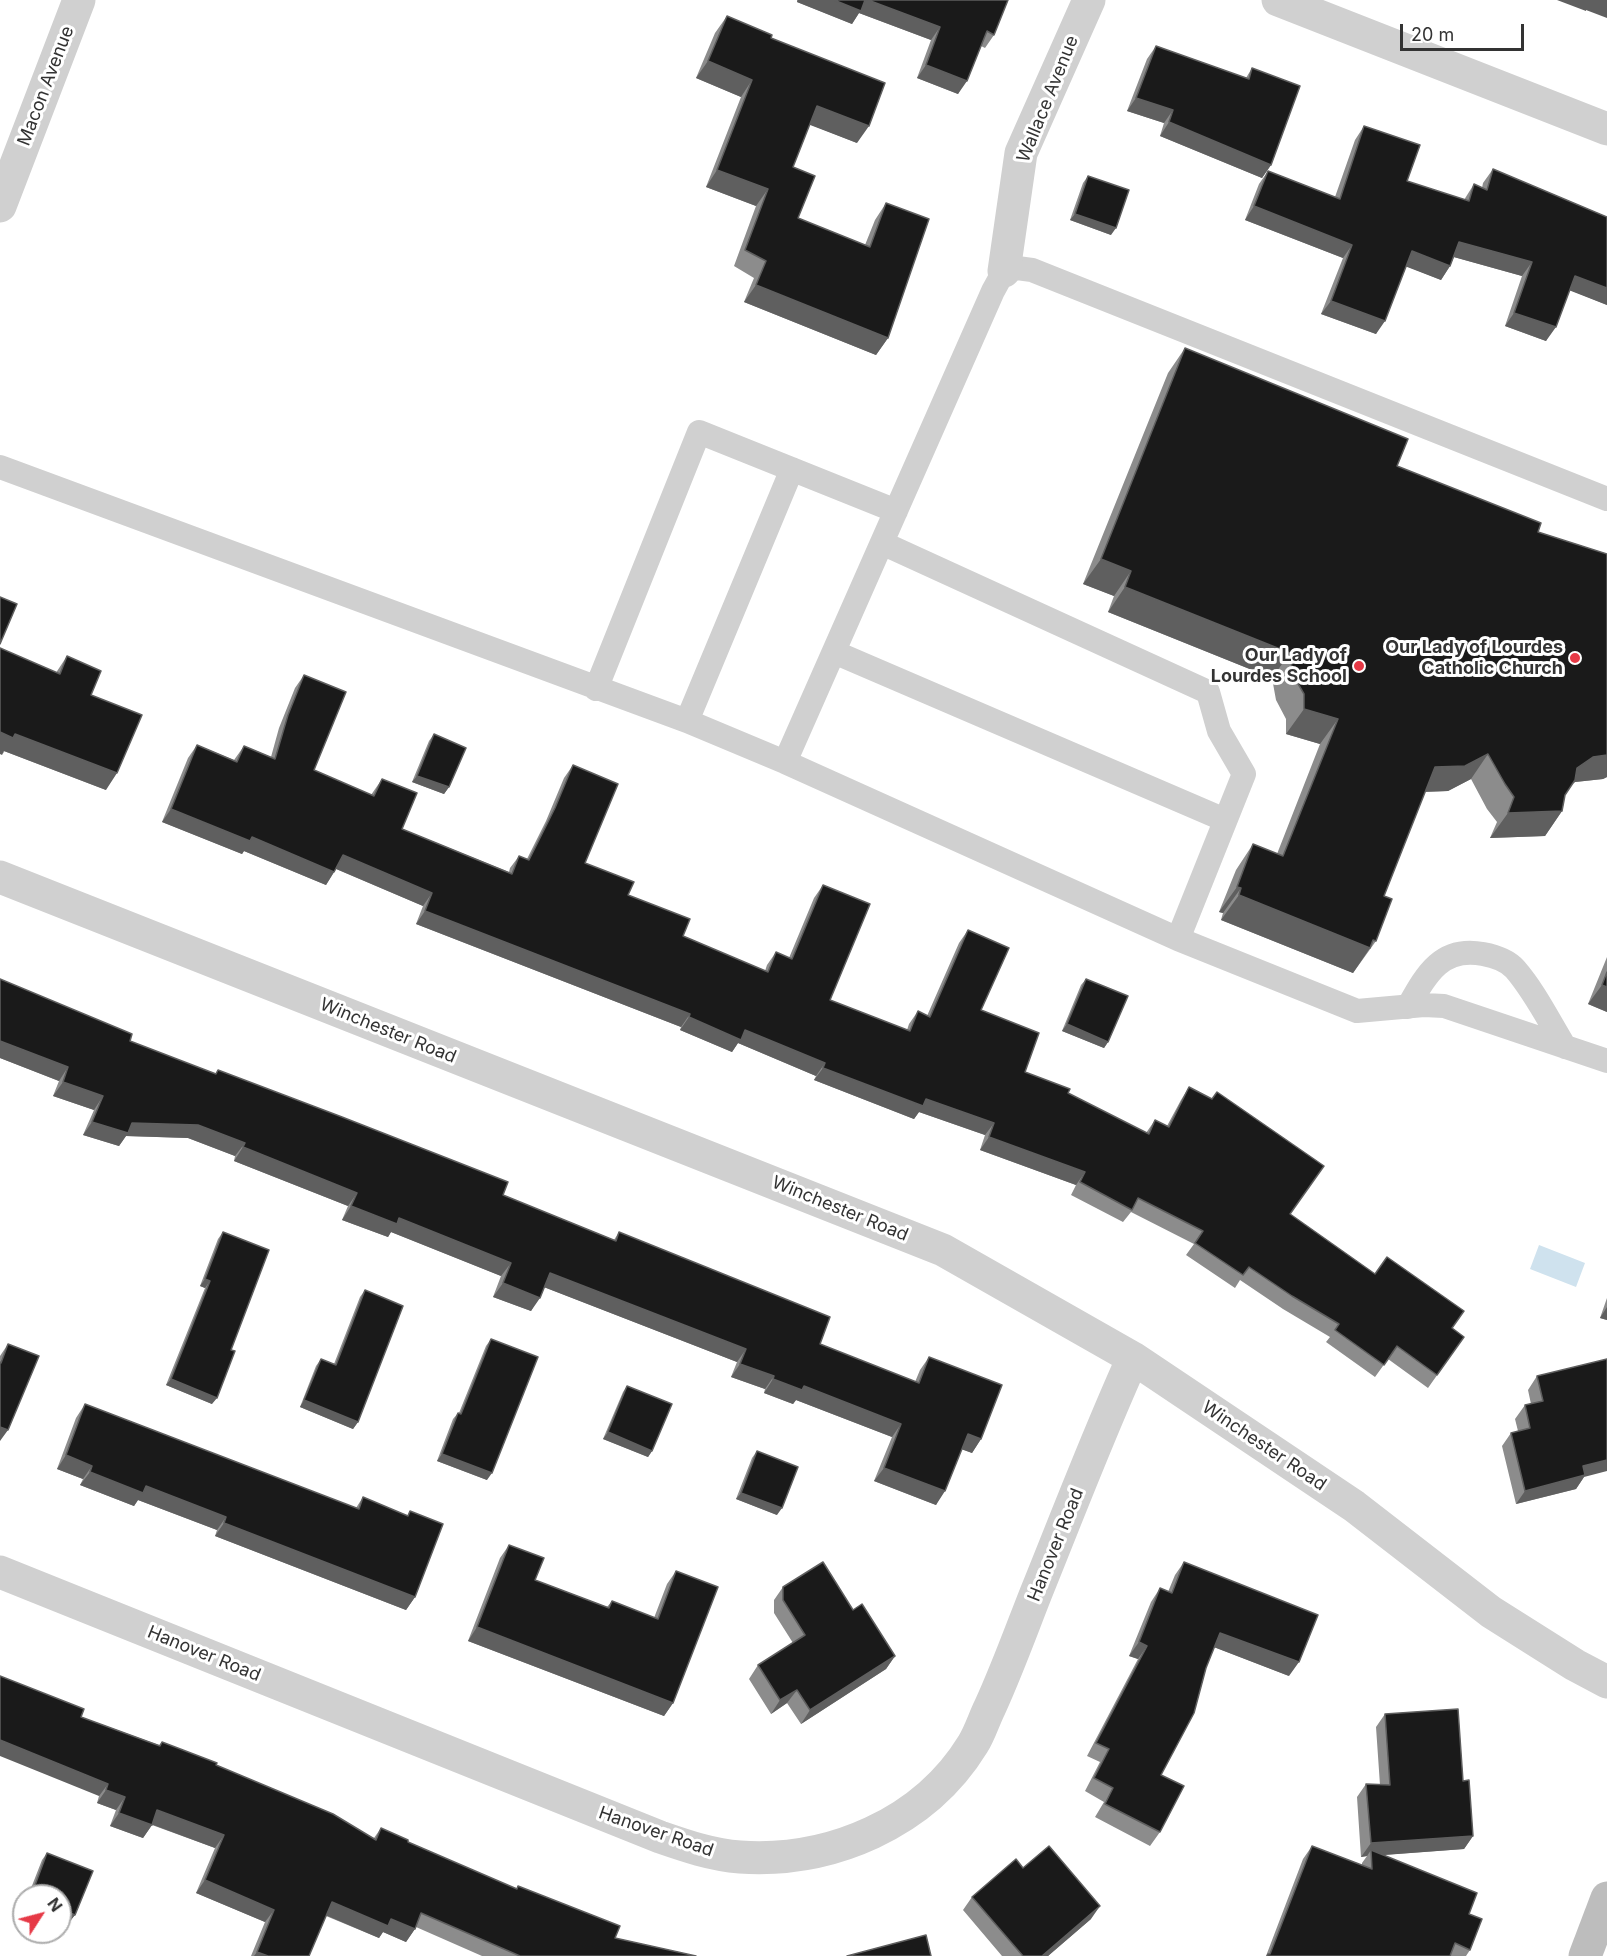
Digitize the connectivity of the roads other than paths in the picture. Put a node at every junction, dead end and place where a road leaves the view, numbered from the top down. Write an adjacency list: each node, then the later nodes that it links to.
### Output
1 (79, 0): 5 (street, Macon Avenue)
2 (1089, 0): 6 (street, Wallace Avenue)
3 (1278, 0): 4 (street)
4 (1607, 129)
5 (0, 206)
6 (1004, 271): 9 (lane); 10 (lane)
7 (0, 466): 13 (lane)
8 (792, 469): 10 (lane); 13 (lane); 14 (lane)
9 (1607, 499)
10 (896, 511): 11 (lane)
11 (882, 543): 12 (lane); 16 (lane)
12 (834, 652): 15 (lane); 16 (lane)
13 (596, 689): 14 (lane)
14 (687, 721): 15 (lane)
15 (786, 762): 18 (lane)
16 (1225, 820): 18 (lane)
17 (0, 877): 22 (street, Winchester Road)
18 (1178, 939): 19 (lane)
19 (1408, 1007): 20 (lane); 20 (lane)
20 (1565, 1047): 21 (lane)
21 (1607, 1061)
22 (1133, 1358): 23 (street, Hanover Road); 24 (street, Winchester Road)
23 (0, 1572)
24 (1607, 1682)
25 (1607, 1898): 26 (main road)
26 (1585, 1956)

